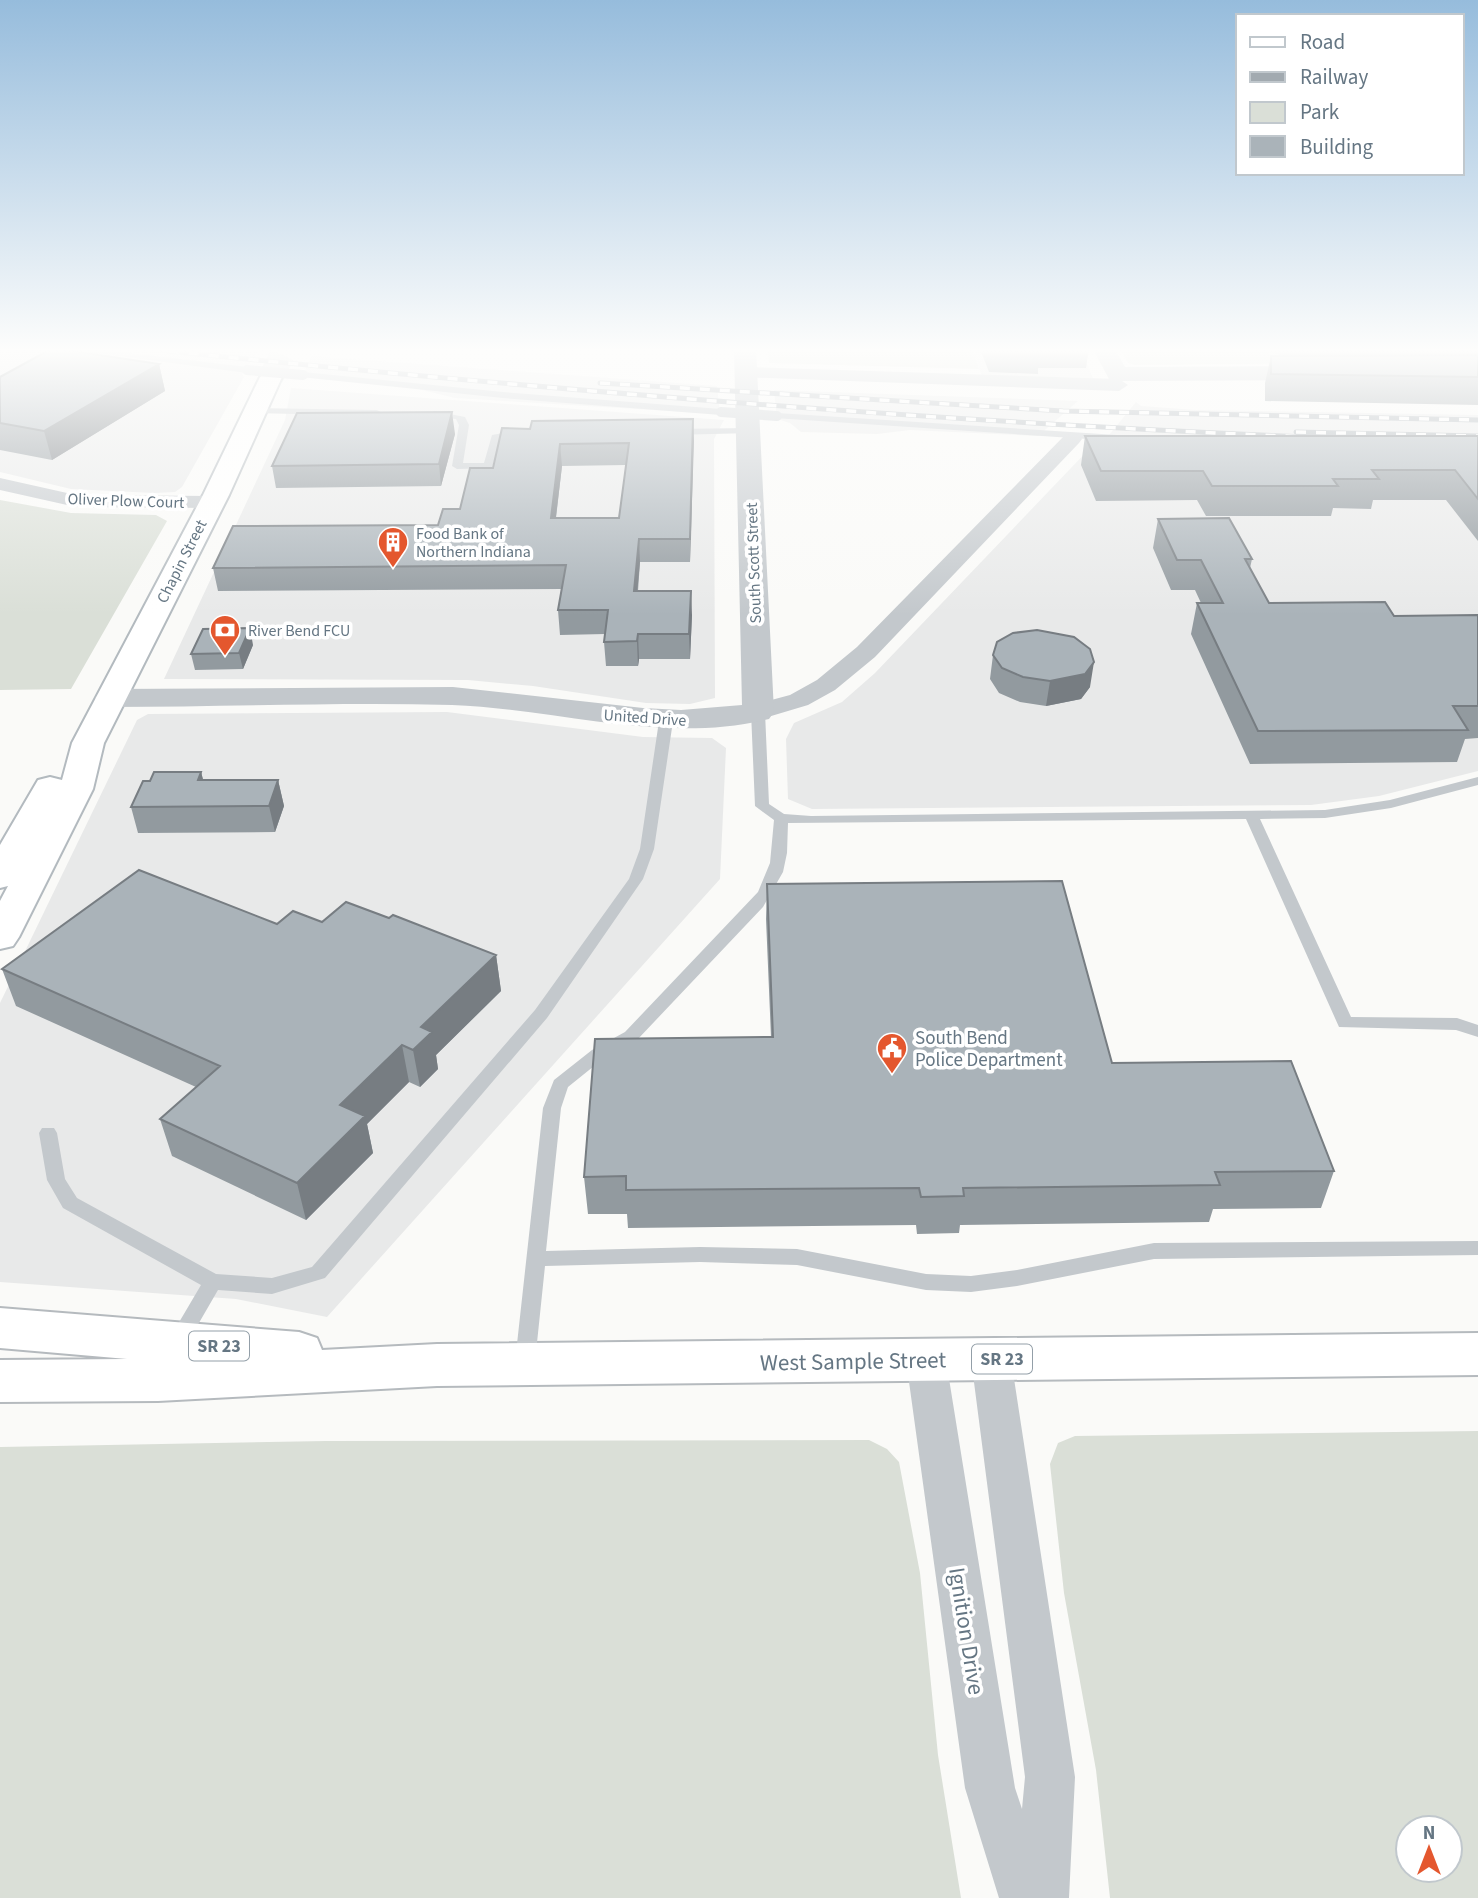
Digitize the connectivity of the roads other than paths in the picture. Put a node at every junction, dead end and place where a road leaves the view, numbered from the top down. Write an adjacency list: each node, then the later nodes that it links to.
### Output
1 (241, 438): 9 (main road, Chapin Street)
2 (462, 438): 3 (lane)
3 (496, 438)
4 (749, 438): 11 (street, South Scott Street)
5 (1111, 438): 7 (lane, bridge)
6 (1072, 439): 11 (street, United Drive)
7 (1129, 440)
8 (0, 484): 9 (street, Oliver Plow Court)
9 (211, 502): 10 (main road, Chapin Street)
10 (111, 698): 12 (street, United Drive); 14 (main road, Chapin Street)
11 (758, 712): 12 (street, United Drive); 16 (lane)
12 (666, 721): 23 (lane)
13 (1478, 781): 15 (lane)
14 (62, 789): 17 (main road, Chapin Street); 18 (main road, Chapin Street)
15 (1251, 816): 16 (lane); 19 (lane)
16 (781, 818): 22 (lane)
17 (0, 877)
18 (0, 937)
19 (1478, 1031)
20 (48, 1133): 23 (lane)
21 (1478, 1248): 22 (lane)
22 (536, 1259): 29 (lane)
23 (213, 1282): 25 (lane)
24 (0, 1328): 25 (main road, West Sample Street / SR 23)
25 (177, 1342): 30 (main road, West Sample Street / SR 23)
26 (1478, 1354): 27 (main road, West Sample Street / SR 23)
27 (991, 1359): 28 (main road, West Sample Street / SR 23); 33 (street)
28 (926, 1360): 29 (main road, West Sample Street / SR 23); 32 (street, Ignition Drive)
29 (525, 1364): 30 (main road, West Sample Street / SR 23)
30 (437, 1365): 31 (main road, West Sample Street / SR 23)
31 (0, 1381)
32 (1026, 1898)
33 (1042, 1898)

